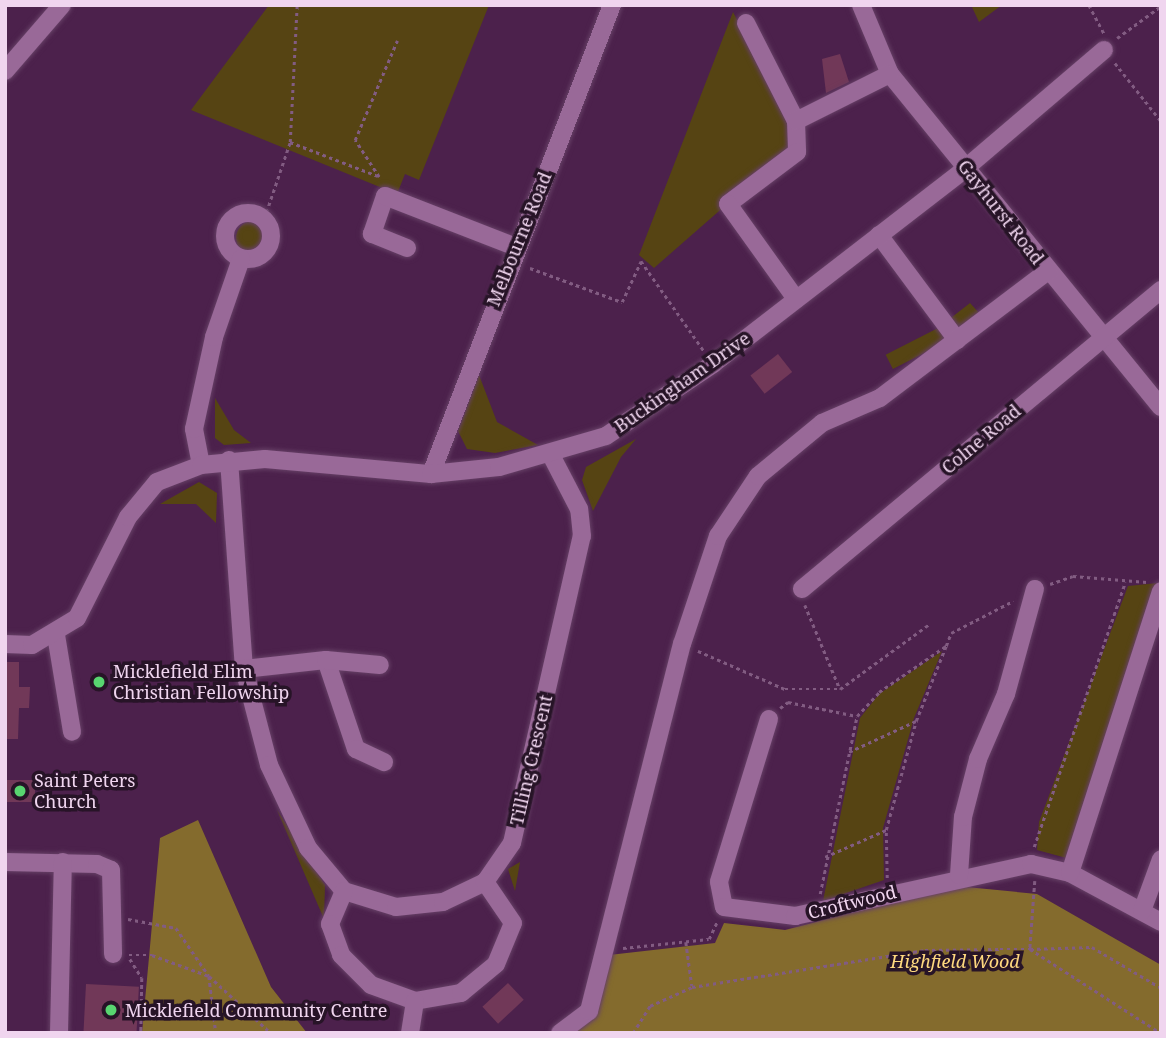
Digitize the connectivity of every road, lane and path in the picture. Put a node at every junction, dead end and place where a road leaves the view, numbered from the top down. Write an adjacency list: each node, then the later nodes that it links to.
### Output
1 (62, 5): 10 (street)
2 (297, 5): 14 (path)
3 (612, 5): 21 (street, Melbourne Road)
4 (861, 5): 11 (street, Gayhurst Road)
5 (1089, 5): 9 (path)
6 (1161, 5): 9 (path)
7 (746, 23): 12 (street)
8 (397, 41): 16 (path)
9 (1104, 50): 13 (path); 15 (street, Buckingham Drive)
10 (5, 71)
11 (890, 74): 12 (street); 15 (street, Gayhurst Road)
12 (796, 121): 25 (street)
13 (1161, 121)
14 (290, 142): 16 (path); 18 (path)
15 (964, 166): 19 (street, Buckingham Drive); 23 (street, Gayhurst Road)
16 (379, 177): 17 (path)
17 (385, 197): 20 (street); 21 (street)
18 (264, 219): 22 (street); 22 (street)
19 (878, 235): 25 (street, Buckingham Drive); 27 (street)
20 (407, 248)
21 (513, 254): 28 (path); 33 (street, Melbourne Road)
22 (241, 259): 32 (street)
23 (1048, 271): 26 (street, Gayhurst Road); 27 (street)
24 (1161, 290): 26 (street, Colne Road)
25 (796, 299): 28 (street, Buckingham Drive)
26 (1105, 337): 29 (street, Gayhurst Road); 36 (street, Colne Road)
27 (957, 340): 41 (street)
28 (713, 364): 30 (street, Buckingham Drive)
29 (1161, 407)
30 (551, 455): 33 (street, Buckingham Drive); 62 (street, Tilling Crescent)
31 (229, 460): 32 (street, Buckingham Drive); 33 (street, Buckingham Drive); 46 (street)
32 (201, 465): 40 (street, Buckingham Drive)
33 (431, 474)
34 (1161, 581): 35 (path)
35 (1125, 582): 37 (path); 59 (path)
36 (802, 589): 47 (path)
37 (1035, 589): 43 (path); 61 (street)
38 (1161, 591): 60 (street)
39 (928, 625): 47 (path)
40 (56, 635): 42 (street, Buckingham Drive); 51 (street)
41 (682, 644): 47 (path); 72 (street)
42 (5, 645)
43 (946, 646): 48 (path); 50 (path)
44 (326, 660): 45 (street); 46 (street); 53 (street)
45 (380, 665)
46 (244, 669): 63 (street)
47 (841, 689)
48 (857, 716): 49 (path); 52 (path)
49 (769, 719): 65 (street)
50 (916, 721): 52 (path); 54 (path)
51 (72, 732)
52 (849, 752): 55 (path)
53 (384, 762)
54 (886, 830): 55 (path); 64 (path)
55 (825, 857): 66 (path)
56 (1161, 859): 67 (street)
57 (5, 862): 58 (street)
58 (63, 862): 68 (street); 78 (street)
59 (1031, 864): 60 (street, Croftwood); 61 (street, Croftwood); 71 (path)
60 (1069, 873): 67 (street, Croftwood)
61 (959, 875): 64 (street, Croftwood)
62 (485, 882): 63 (street, Tilling Crescent); 77 (street)
63 (344, 891): 77 (street)
64 (888, 893): 66 (street, Croftwood)
65 (724, 907): 66 (street, Croftwood); 70 (path)
66 (818, 911)
67 (1142, 911): 69 (street, Croftwood)
68 (115, 917): 73 (street); 74 (path)
69 (1161, 922)
70 (686, 942): 72 (path); 75 (path)
71 (1030, 949): 75 (path); 76 (path); 85 (path)
72 (602, 950): 83 (street)
73 (113, 954)
74 (209, 975): 79 (path); 80 (path); 81 (path)
75 (692, 987): 84 (path)
76 (1161, 988)
77 (415, 1001): 82 (street)
78 (59, 1033)
79 (141, 1033)
80 (216, 1033)
81 (271, 1033)
82 (410, 1033)
83 (560, 1033)
84 (633, 1033)
85 (1161, 1033)

